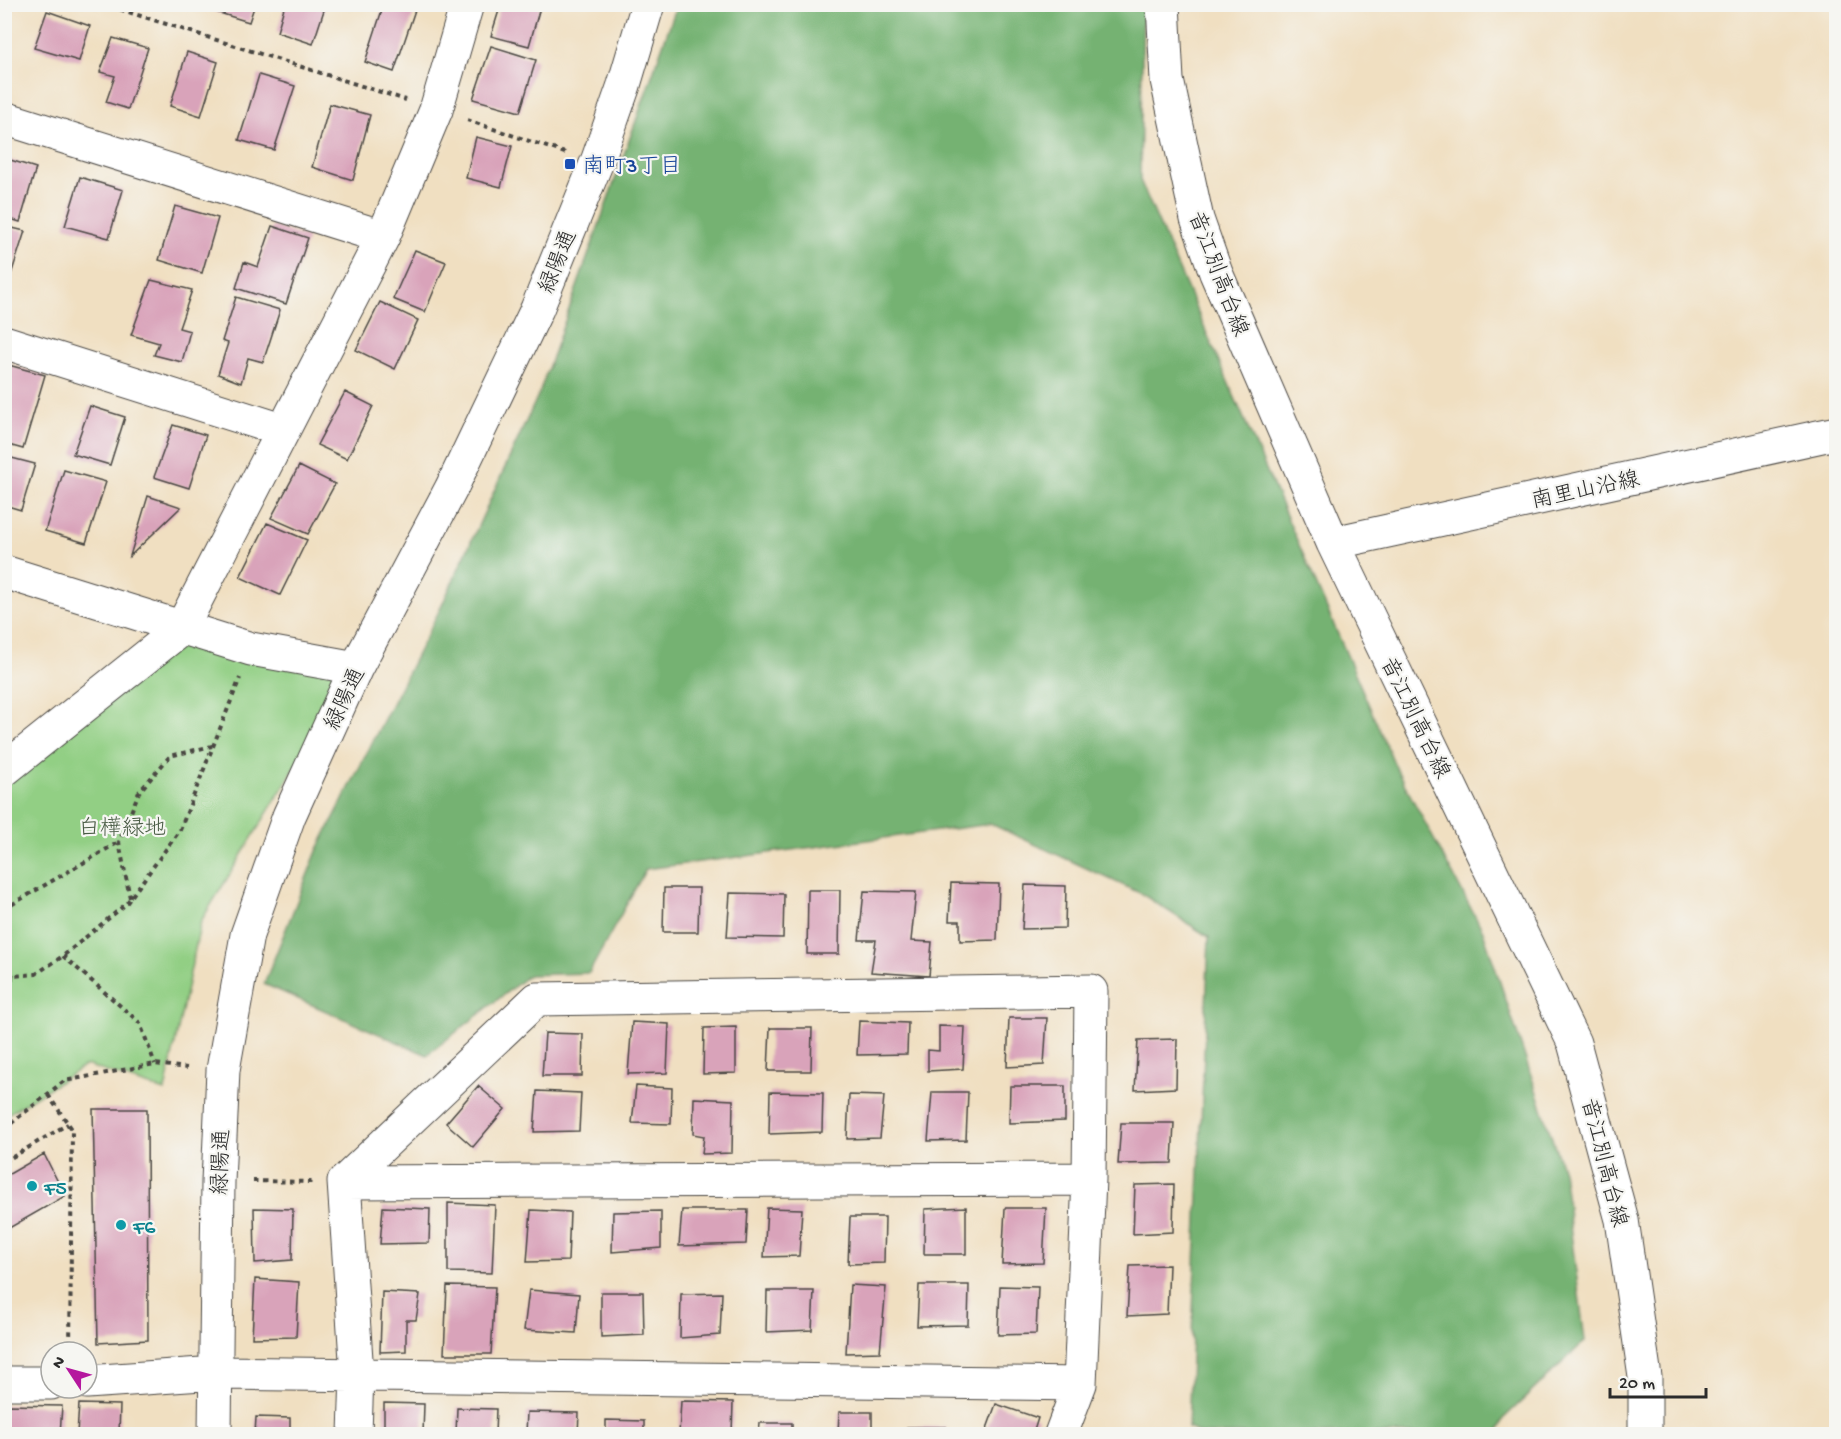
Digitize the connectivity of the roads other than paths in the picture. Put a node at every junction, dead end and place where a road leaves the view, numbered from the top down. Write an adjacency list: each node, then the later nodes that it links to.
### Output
1 (467, 4): 5 (street)
2 (648, 4): 12 (street, 緑陽通)
3 (1163, 4): 9 (street, 音江別高台線)
4 (4, 118): 5 (street)
5 (383, 237): 7 (street)
6 (4, 342): 7 (street)
7 (282, 430): 11 (street)
8 (1836, 433): 9 (street, 南里山沿線)
9 (1333, 543): 25 (street, 音江別高台線)
10 (4, 572): 11 (street)
11 (181, 628): 12 (street); 13 (street)
12 (356, 668): 16 (street, 緑陽通)
13 (4, 770)
14 (1089, 1179): 15 (street); 15 (street); 21 (street)
15 (344, 1182): 17 (street)
16 (216, 1373): 17 (street); 18 (street); 22 (street, 緑陽通)
17 (357, 1374): 21 (street); 23 (street)
18 (99, 1381)
19 (4, 1383): 20 (street)
20 (39, 1383)
21 (1080, 1384): 24 (street)
22 (215, 1434)
23 (354, 1434)
24 (1061, 1434)
25 (1645, 1434)

